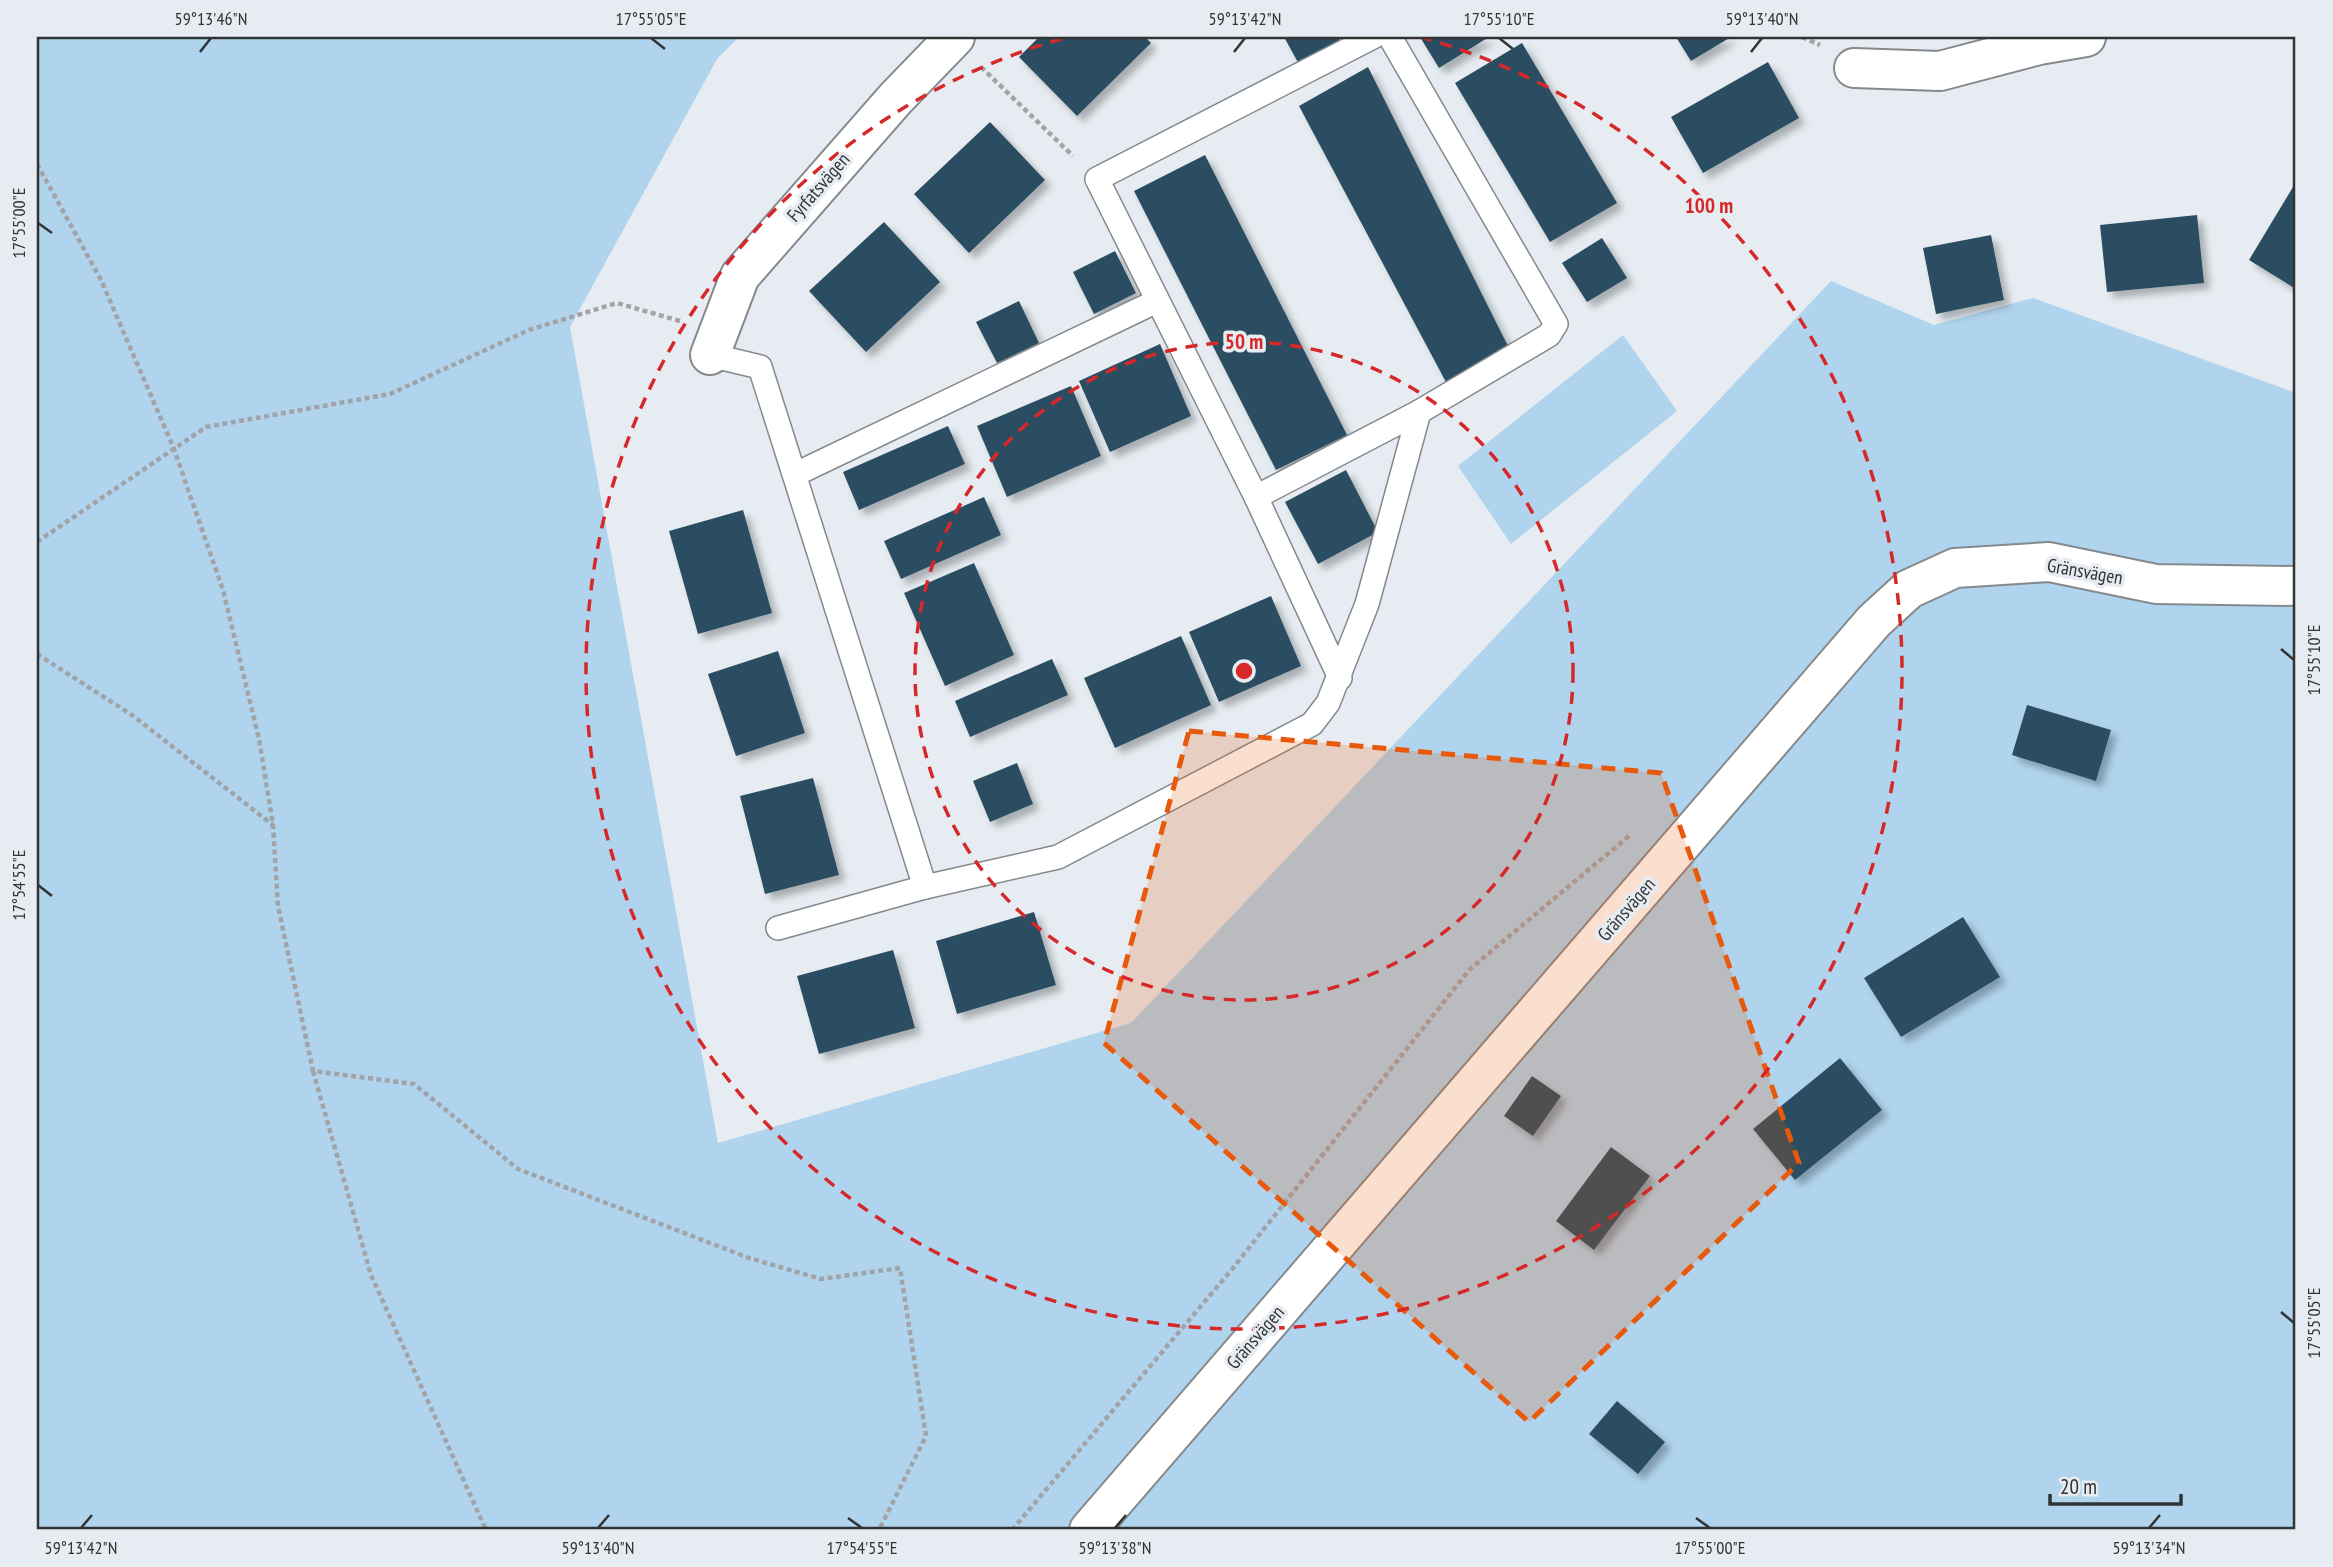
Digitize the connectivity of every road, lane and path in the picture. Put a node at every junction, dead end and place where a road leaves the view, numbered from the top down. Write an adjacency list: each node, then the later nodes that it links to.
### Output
1 (1373, 37): 7 (lane)
2 (1390, 37): 10 (lane)
3 (2086, 37): 5 (street)
4 (954, 38): 7 (path); 9 (street, Fyrfatsvägen)
5 (1854, 68)
6 (37, 164): 11 (path)
7 (1097, 179): 8 (lane)
8 (1157, 301): 12 (lane); 13 (lane)
9 (710, 355): 11 (path); 12 (lane)
10 (1419, 412): 13 (lane); 17 (lane)
11 (174, 449): 14 (path); 18 (path)
12 (796, 474): 20 (lane)
13 (1256, 497): 17 (lane)
14 (37, 542)
15 (2296, 586): 26 (street, Gränsvägen)
16 (37, 654): 18 (path)
17 (1340, 678): 20 (lane)
18 (273, 825): 22 (path)
19 (1633, 832): 25 (path)
20 (925, 887): 21 (lane)
21 (778, 928)
22 (313, 1071): 23 (path); 24 (path)
23 (486, 1530)
24 (879, 1530)
25 (1012, 1530)
26 (1089, 1530)

